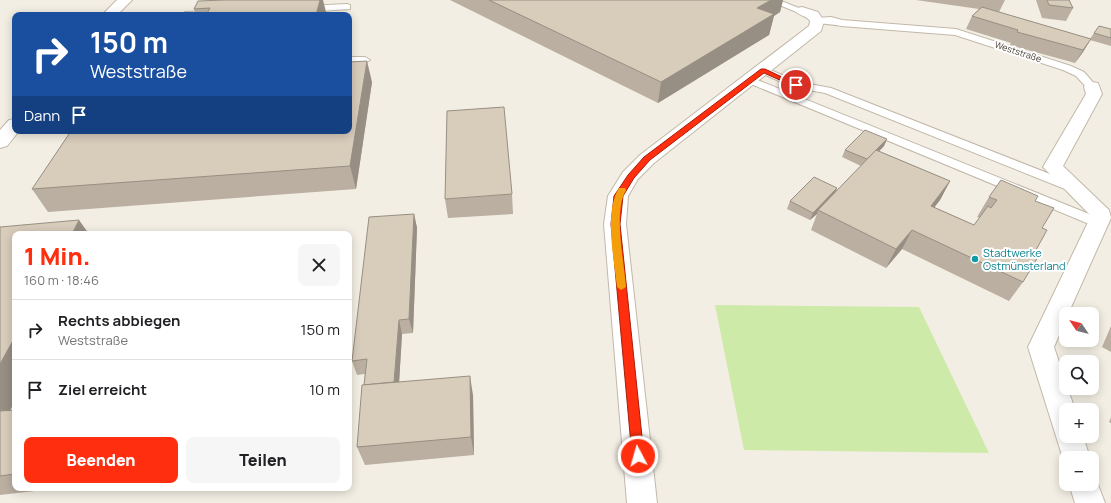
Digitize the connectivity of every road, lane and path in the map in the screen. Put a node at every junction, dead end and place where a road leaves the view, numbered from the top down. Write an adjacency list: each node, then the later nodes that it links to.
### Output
1 (125, 0): 5 (street)
2 (772, 0): 6 (lane, Weststraße)
3 (347, 7): 4 (lane)
4 (293, 10)
5 (112, 12)
6 (809, 16): 9 (street); 10 (lane, Weststraße)
7 (352, 60): 8 (lane)
8 (365, 60)
9 (757, 75): 13 (lane, Weststraße); 14 (lane); 17 (street)
10 (1092, 86): 13 (street, Weststraße)
11 (12, 128): 12 (street)
12 (0, 142)
13 (1074, 188): 14 (street, Weststraße)
14 (1099, 223): 15 (street)
15 (1059, 404)
16 (1086, 491): 18 (street)
17 (642, 503)
18 (1090, 503)

